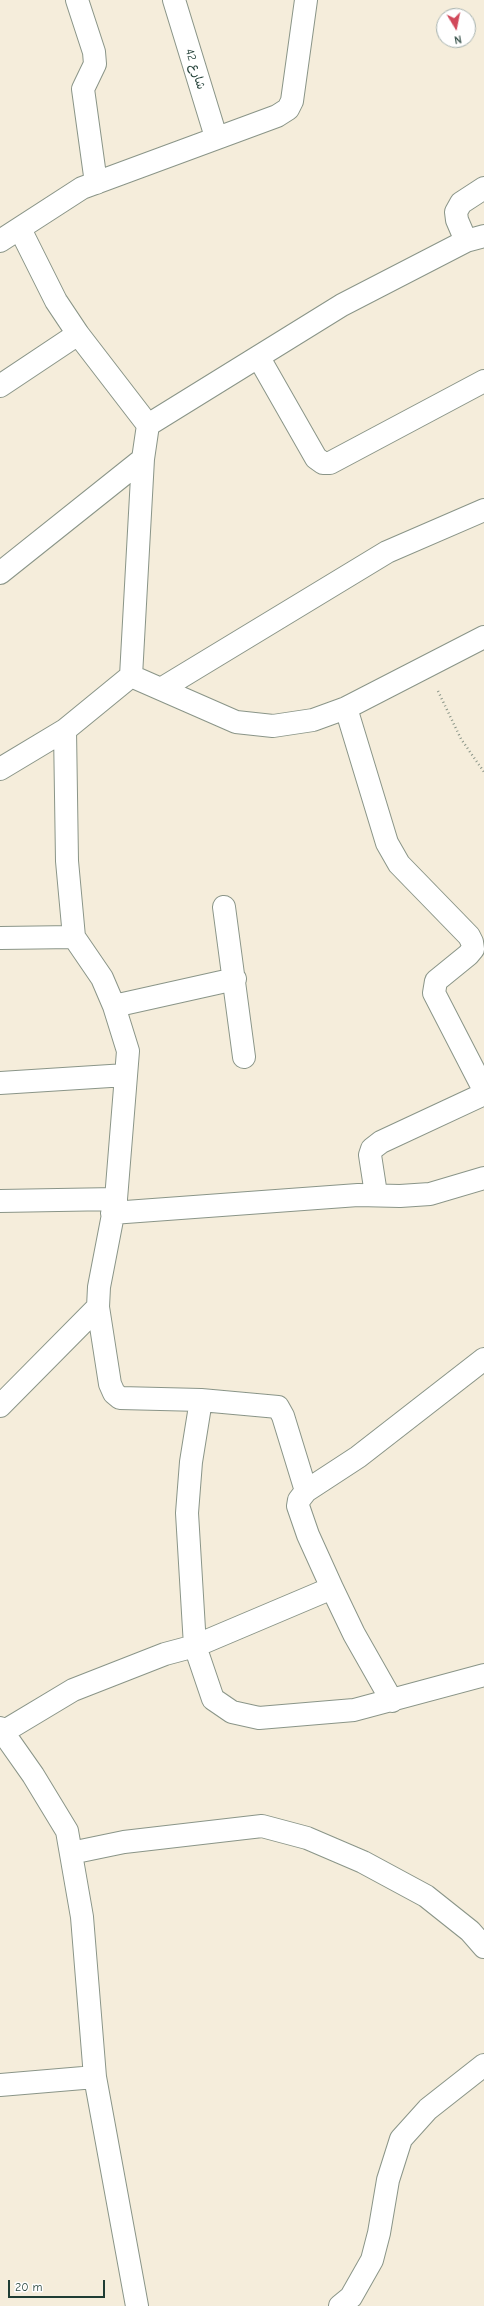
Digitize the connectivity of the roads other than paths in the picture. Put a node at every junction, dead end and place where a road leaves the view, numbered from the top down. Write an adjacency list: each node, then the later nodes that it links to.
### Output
1 (77, 0): 5 (street)
2 (174, 0): 4 (street, شارع 42)
3 (306, 0): 4 (street)
4 (216, 137): 5 (street)
5 (96, 183): 7 (street)
6 (484, 188): 8 (street)
7 (20, 229): 9 (street); 10 (street)
8 (475, 238): 11 (street)
9 (0, 241)
10 (78, 334): 13 (street); 14 (street)
11 (259, 358): 12 (street); 14 (street)
12 (484, 381)
13 (0, 386)
14 (148, 425): 15 (street)
15 (143, 459): 17 (street); 19 (street)
16 (484, 510): 20 (street)
17 (0, 573)
18 (484, 637): 21 (street)
19 (131, 676): 20 (street); 22 (street)
20 (161, 689): 21 (street)
21 (346, 708): 32 (street)
22 (65, 730): 23 (street); 25 (street)
23 (0, 769)
24 (224, 907): 27 (street)
25 (74, 937): 26 (street); 28 (street)
26 (0, 938)
27 (235, 979): 28 (street); 29 (street)
28 (114, 1006): 30 (street)
29 (244, 1057)
30 (126, 1075): 31 (street); 37 (street)
31 (0, 1083)
32 (484, 1090)
33 (484, 1094): 35 (street)
34 (484, 1178): 35 (street)
35 (376, 1194): 37 (street)
36 (0, 1201): 37 (street)
37 (114, 1206): 38 (street)
38 (98, 1307): 40 (street); 41 (street)
39 (484, 1358): 43 (street)
40 (7, 1385): 42 (street)
41 (201, 1400): 43 (street); 45 (street)
42 (0, 1406)
43 (306, 1491): 44 (street)
44 (332, 1588): 45 (street); 47 (street)
45 (195, 1646): 47 (street); 48 (street)
46 (484, 1675): 47 (street)
47 (392, 1701)
48 (1, 1730): 49 (street)
49 (71, 1853): 50 (street); 52 (street)
50 (484, 1947)
51 (484, 2065): 55 (street)
52 (95, 2078): 53 (street); 54 (street)
53 (0, 2085)
54 (137, 2306)
55 (340, 2306)

